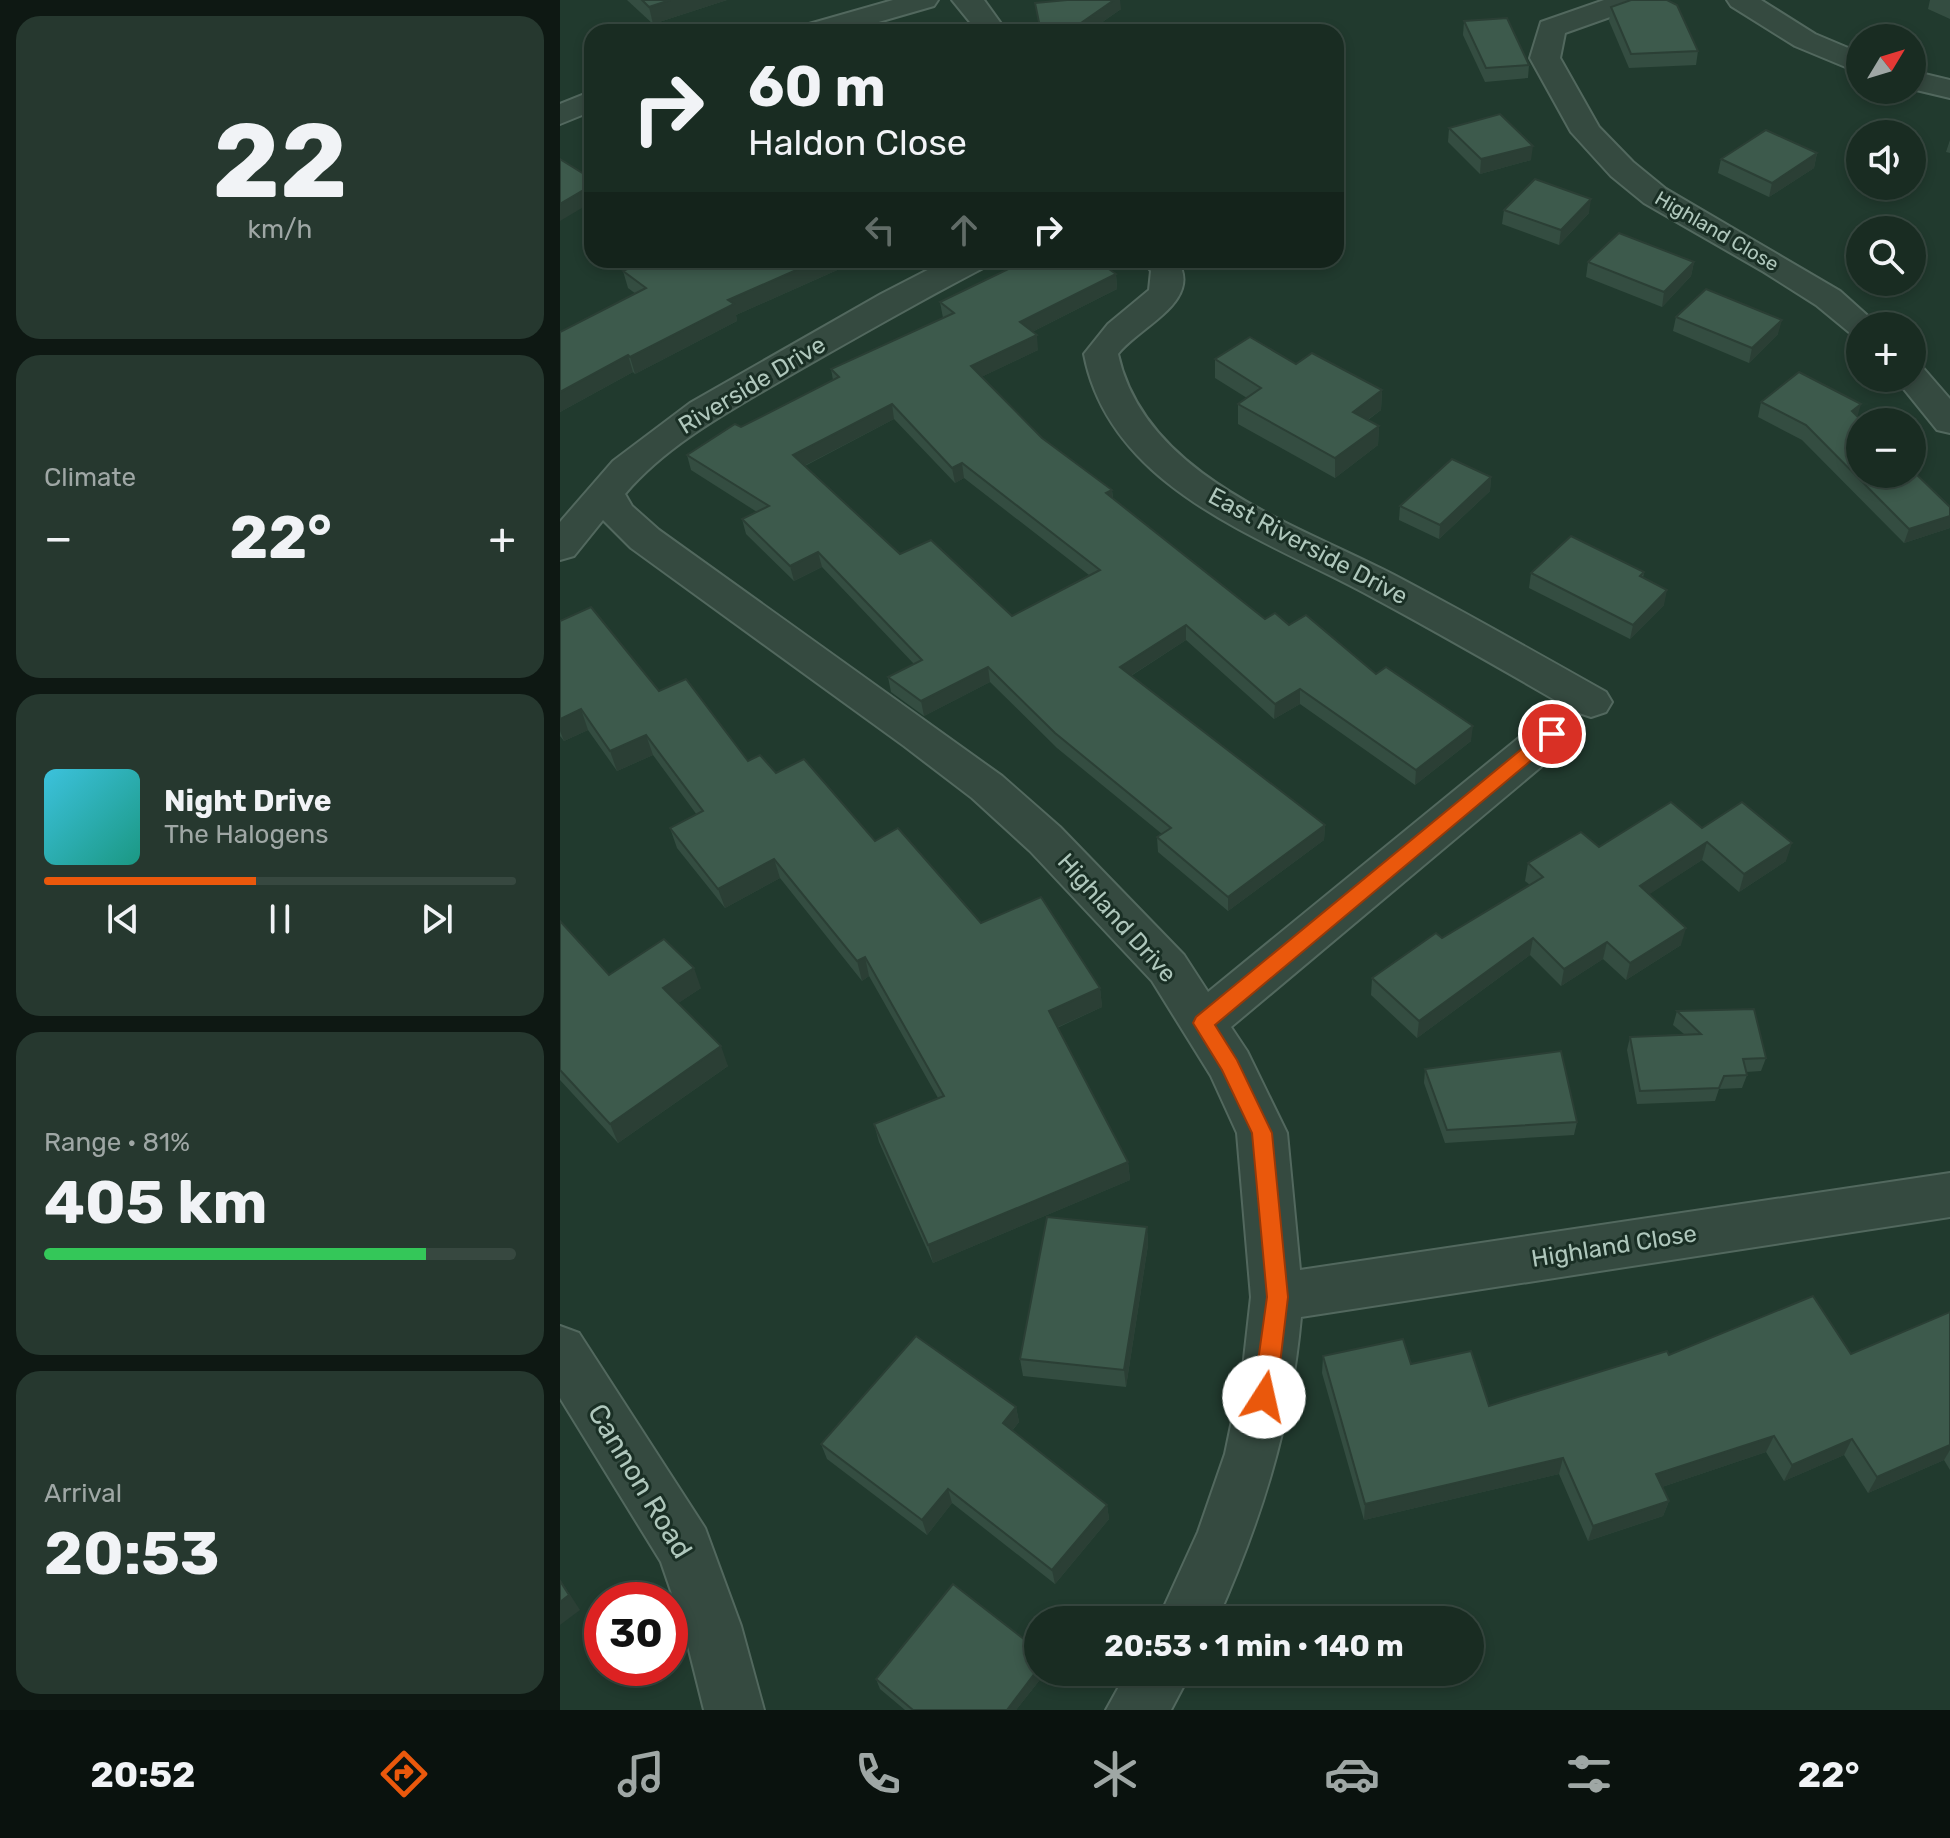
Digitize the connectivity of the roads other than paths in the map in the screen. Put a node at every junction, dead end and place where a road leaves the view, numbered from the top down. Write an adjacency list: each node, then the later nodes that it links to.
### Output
1 (924, 0): 5 (street)
2 (966, 0): 6 (street)
3 (1631, 0): 14 (street, Highland Close)
4 (1741, 0): 7 (street)
5 (840, 24)
6 (987, 24)
7 (1846, 58)
8 (1926, 83): 9 (street)
9 (1950, 89)
10 (584, 104): 11 (street)
11 (560, 115)
12 (957, 268): 17 (street, Riverside Drive)
13 (1166, 268): 19 (street, East Riverside Drive)
14 (1846, 313)
15 (1925, 392): 16 (street)
16 (1950, 422)
17 (606, 494): 18 (street, Riverside Drive); 21 (street, Highland Drive)
18 (560, 547)
19 (1591, 702)
20 (1552, 734): 21 (street)
21 (1203, 1023): 23 (street, Highland Drive)
22 (1950, 1195): 23 (street, Highland Close)
23 (1277, 1297): 25 (street, Highland Drive)
24 (560, 1350): 27 (street, Cannon Road)
25 (1193, 1606)
26 (1152, 1686): 28 (street)
27 (734, 1710)
28 (1136, 1710)

